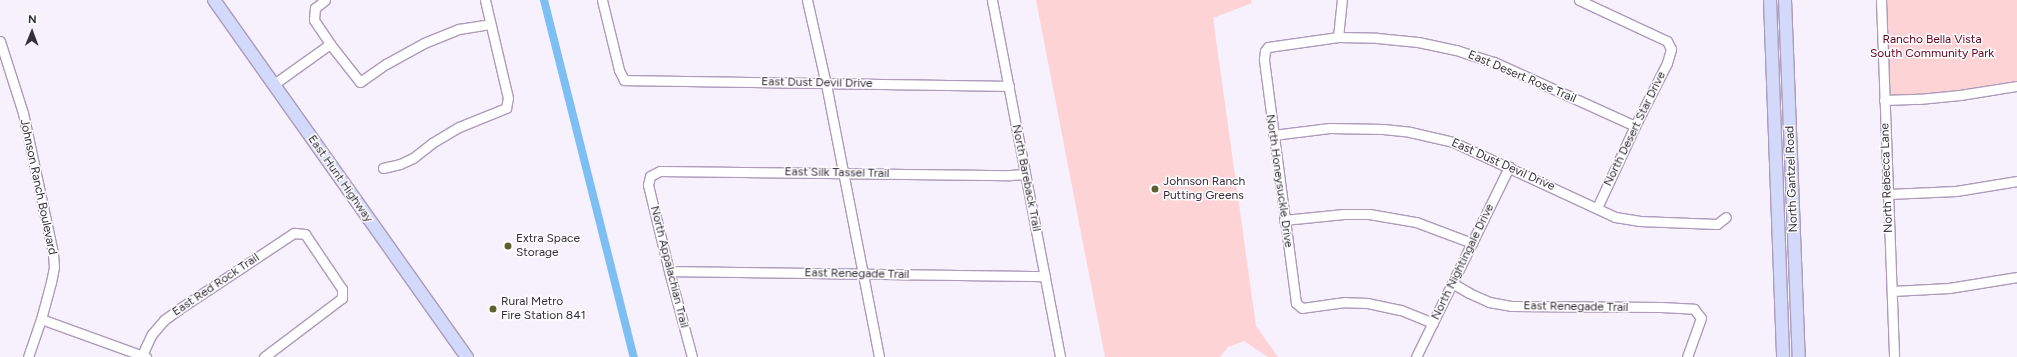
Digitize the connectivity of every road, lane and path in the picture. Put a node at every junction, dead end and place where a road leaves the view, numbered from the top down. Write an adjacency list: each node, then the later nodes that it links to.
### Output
1 (214, 0): 17 (main road, East Hunt Highway)
2 (325, 0): 15 (street)
3 (485, 0): 12 (street)
4 (602, 0): 18 (street, East Dust Devil Drive)
5 (807, 0): 18 (street)
6 (992, 0): 19 (street, North Bareback Trail)
7 (1342, 0): 13 (street)
8 (1579, 0): 22 (street, North Desert Star Drive)
9 (1770, 0): 52 (main road, North Gantzel Road)
10 (1785, 0): 53 (main road, North Gantzel Road)
11 (1881, 0): 21 (street, North Rebecca Lane)
12 (490, 24): 15 (street); 25 (street)
13 (1338, 37): 16 (street, East Desert Rose Trail); 22 (street, East Desert Rose Trail)
14 (0, 42): 41 (street, Johnson Ranch Boulevard)
15 (330, 44): 17 (street)
16 (1265, 51): 23 (street, North Honeysuckle Drive)
17 (274, 84): 46 (main road, East Hunt Highway)
18 (826, 84): 19 (street, East Dust Devil Drive); 26 (street)
19 (1009, 86): 27 (street, North Bareback Trail)
20 (2017, 86): 21 (street)
21 (1884, 100): 30 (street, North Rebecca Lane)
22 (1635, 126): 31 (street, North Desert Star Drive)
23 (1273, 135): 24 (street, East Dust Devil Drive); 33 (street, North Honeysuckle Drive)
24 (1510, 167): 31 (street, East Dust Devil Drive); 34 (street, North Nightingale Drive)
25 (383, 168)
26 (843, 173): 27 (street, East Silk Tassel Trail); 28 (street, East Silk Tassel Trail); 36 (street)
27 (1025, 174): 37 (street, North Bareback Trail)
28 (650, 176): 35 (street, North Appalachian Trail)
29 (2017, 181): 30 (street)
30 (1888, 194): 40 (street, North Rebecca Lane)
31 (1597, 208): 32 (street, East Dust Devil Drive)
32 (1726, 217)
33 (1284, 220): 34 (street); 42 (street, North Honeysuckle Drive)
34 (1472, 243): 39 (street, North Nightingale Drive)
35 (668, 272): 36 (street, East Renegade Trail); 47 (street, North Appalachian Trail)
36 (862, 274): 37 (street, East Renegade Trail); 48 (street)
37 (1045, 276): 49 (street, North Bareback Trail)
38 (2017, 278): 40 (street)
39 (1452, 283): 42 (street, North Nightingale Drive); 51 (street, East Renegade Trail)
40 (1892, 291): 54 (street, North Rebecca Lane)
41 (41, 319): 43 (street); 44 (street, Johnson Ranch Boulevard)
42 (1433, 323): 50 (street, North Nightingale Drive)
43 (144, 356): 45 (street, East Red Rock Trail)
44 (28, 357)
45 (264, 357)
46 (467, 357)
47 (692, 357)
48 (878, 357)
49 (1060, 357)
50 (1416, 357)
51 (1686, 357)
52 (1783, 357)
53 (1799, 357)
54 (1894, 357)

